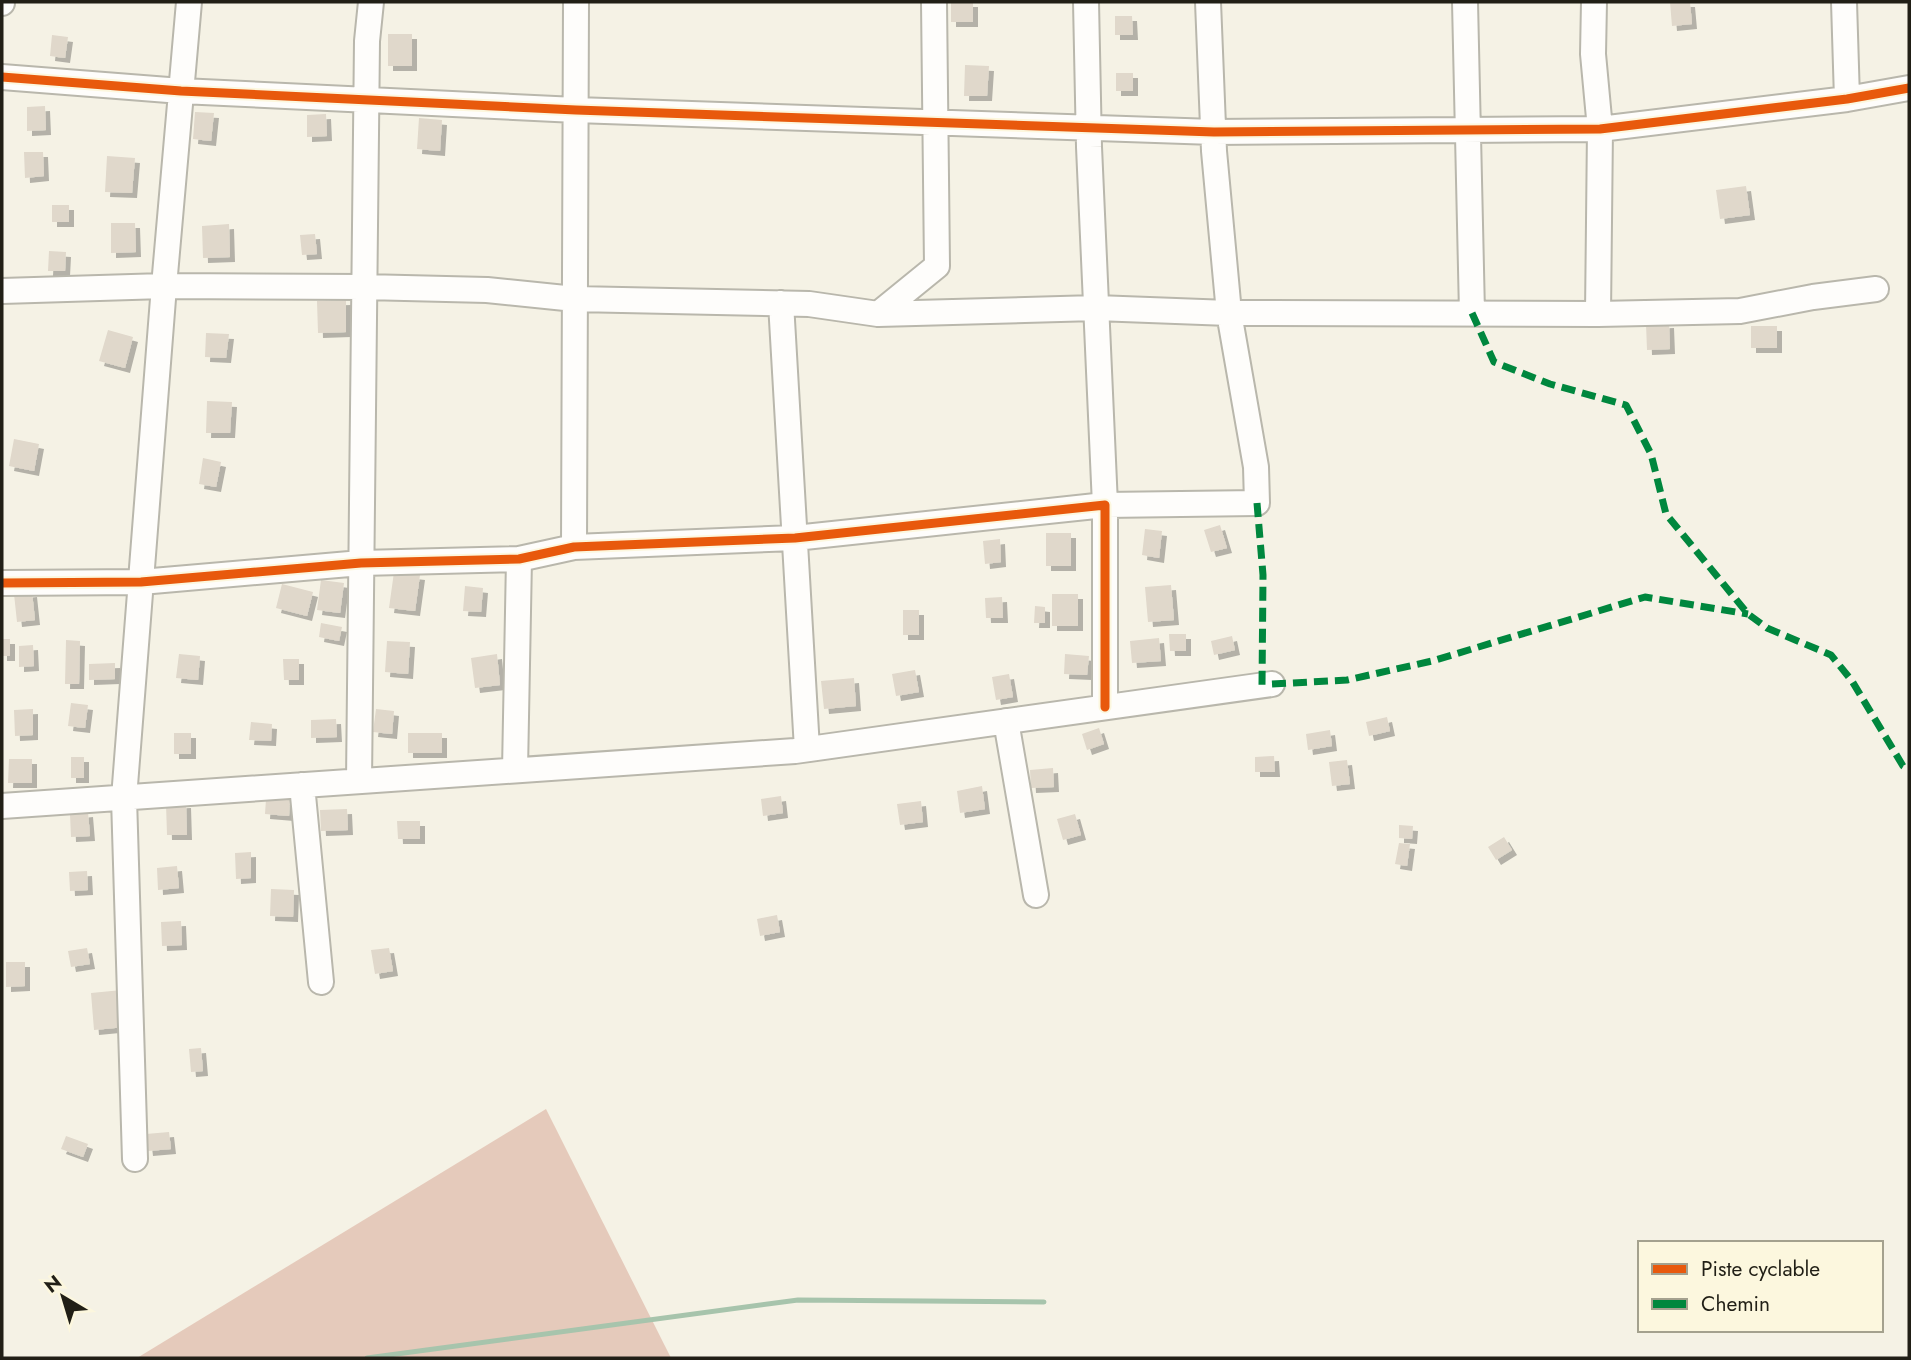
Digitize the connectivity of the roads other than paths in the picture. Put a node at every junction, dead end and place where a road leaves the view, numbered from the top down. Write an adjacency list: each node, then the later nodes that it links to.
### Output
1 (189, 2): 12 (street)
2 (370, 2): 14 (street)
3 (576, 2): 15 (street)
4 (934, 2): 16 (street)
5 (1086, 2): 17 (street)
6 (1208, 2): 20 (street)
7 (1465, 2): 19 (street)
8 (1594, 2): 18 (street)
9 (1843, 2): 13 (street)
10 (2, 77): 12 (street)
11 (1909, 89): 13 (street)
12 (181, 90): 14 (street); 21 (street)
13 (1847, 99): 18 (street)
14 (366, 100): 15 (street); 22 (street)
15 (576, 110): 16 (street); 25 (street)
16 (935, 121): 17 (street); 30 (street)
17 (1088, 129): 20 (street); 27 (street)
18 (1600, 129): 19 (street); 31 (street)
19 (1468, 131): 20 (street); 29 (street)
20 (1214, 132): 28 (street)
21 (164, 286): 22 (street); 24 (street); 37 (street)
22 (364, 287): 25 (street); 36 (street)
23 (1876, 289): 31 (street)
24 (2, 291)
25 (575, 299): 26 (street); 34 (street)
26 (781, 303): 30 (street); 33 (street)
27 (1096, 308): 28 (street); 30 (street); 32 (street)
28 (1229, 313): 29 (street); 32 (street)
29 (1472, 313): 31 (street)
30 (878, 314)
31 (1598, 314)
32 (1105, 505): 33 (street); 40 (street)
33 (795, 538): 34 (street); 42 (street)
34 (575, 547): 35 (street)
35 (519, 559): 36 (street); 43 (street)
36 (361, 563): 37 (street); 44 (street)
37 (141, 582): 38 (street); 46 (street)
38 (2, 583)
39 (1272, 684): 40 (street)
40 (1105, 707): 41 (street)
41 (1006, 721): 42 (street); 48 (street)
42 (807, 749): 43 (street)
43 (515, 770): 44 (street)
44 (359, 781): 45 (street)
45 (302, 785): 46 (street); 49 (street)
46 (124, 798): 47 (street); 50 (street)
47 (2, 806)
48 (1036, 895)
49 (321, 982)
50 (135, 1159)

